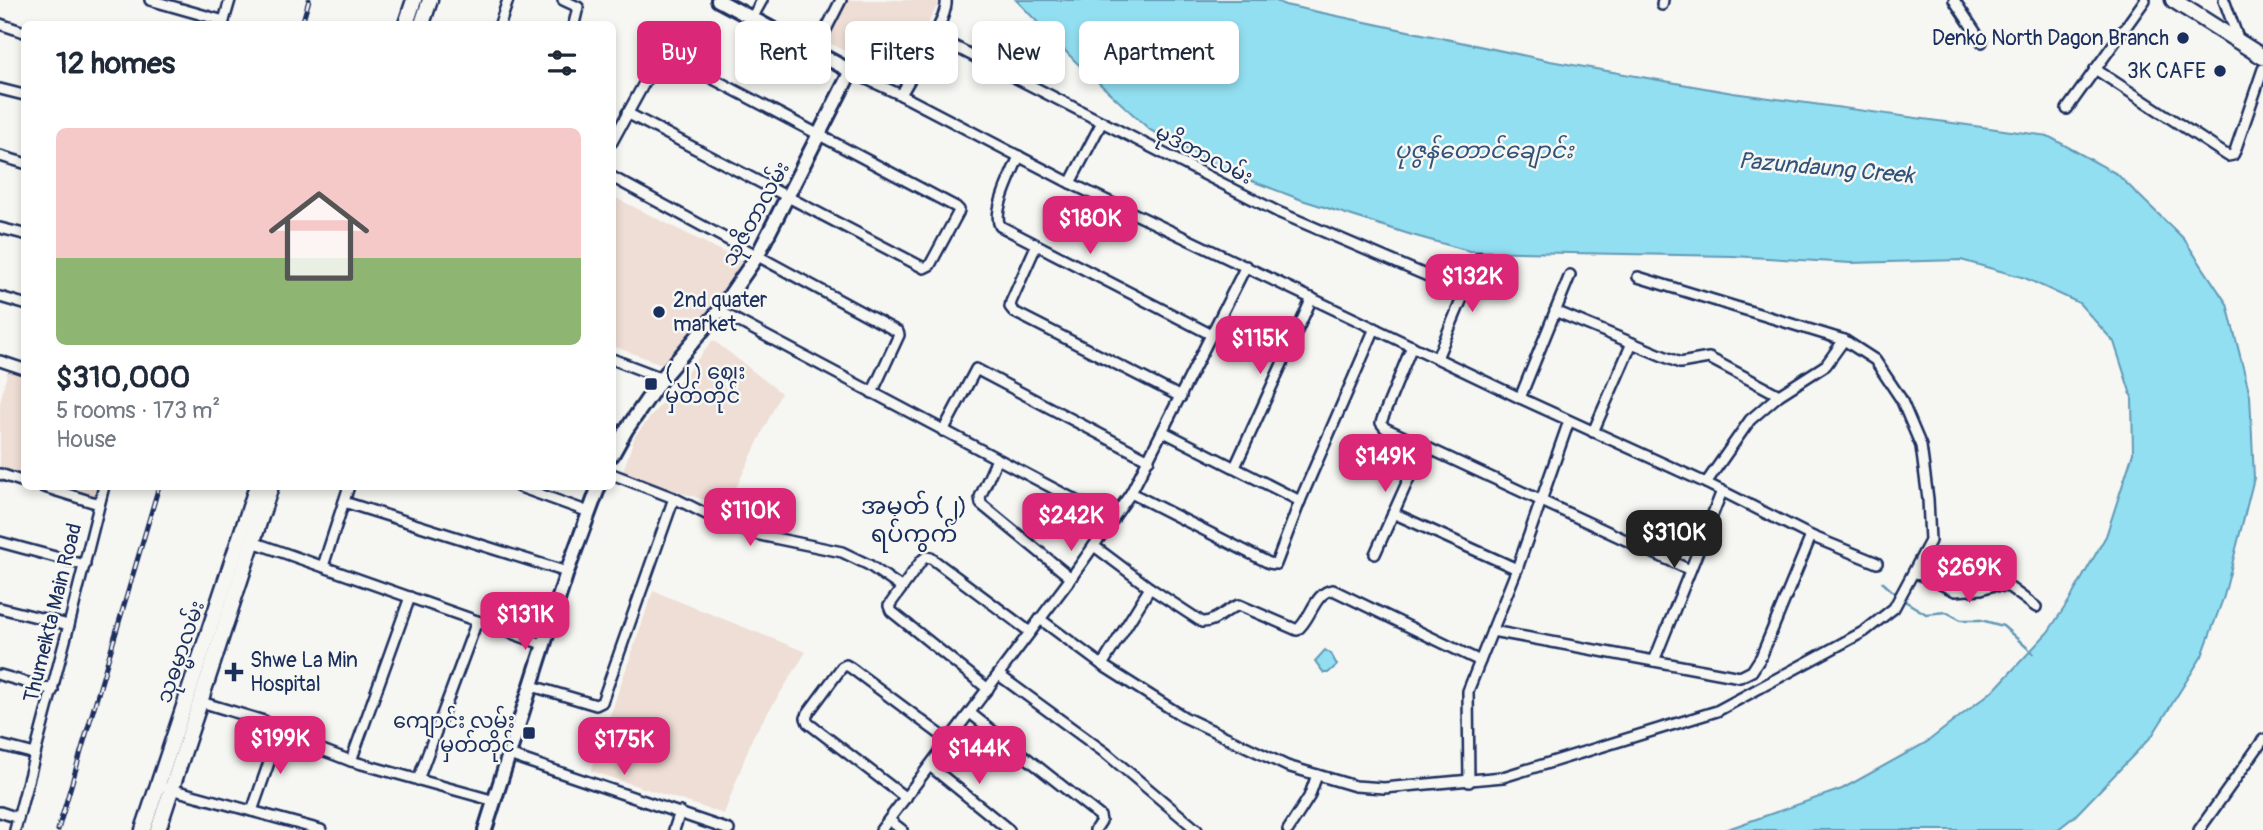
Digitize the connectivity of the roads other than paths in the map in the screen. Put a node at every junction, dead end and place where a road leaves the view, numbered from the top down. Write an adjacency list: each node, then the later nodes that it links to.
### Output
1 (150, 0): 16 (street)
2 (230, 0): 17 (street)
3 (414, 0): 18 (main road)
4 (430, 0): 19 (main road)
5 (508, 0): 20 (street)
6 (563, 0): 21 (street)
7 (718, 0): 15 (main road)
8 (762, 0): 15 (street)
9 (841, 0): 23 (street)
10 (946, 0): 24 (street)
11 (1954, 0): 27 (street)
12 (2145, 0): 31 (street)
13 (2173, 0): 28 (main road)
14 (2224, 0): 28 (street)
15 (752, 18): 22 (main road)
16 (217, 21)
17 (224, 21)
18 (407, 21)
19 (423, 21)
20 (501, 21)
21 (575, 21)
22 (758, 21)
23 (830, 21)
24 (940, 21)
25 (0, 24): 26 (street)
26 (21, 31)
27 (1982, 42)
28 (2239, 43): 30 (main road)
29 (958, 48): 41 (street, မုဒိတာလမ်း)
30 (2263, 57)
31 (2095, 69): 32 (street); 39 (street)
32 (2263, 69)
33 (846, 84): 43 (main road, သုဇိတာလမ်း)
34 (877, 84): 38 (street)
35 (907, 84): 38 (street)
36 (0, 89): 37 (street)
37 (21, 94)
38 (901, 95): 45 (street)
39 (2067, 109)
40 (627, 113): 42 (street); 43 (street); 49 (street)
41 (1102, 122): 48 (street); 58 (street, မုဒိတာလမ်း)
42 (616, 134)
43 (820, 136): 49 (main road, သုဇိတာလမ်း); 49 (street)
44 (0, 156): 46 (street)
45 (1019, 156): 48 (street); 52 (street)
46 (21, 162)
47 (616, 179): 53 (street)
48 (1070, 183): 55 (street)
49 (789, 197): 53 (main road, သုဇိတာလမ်း)
50 (0, 228): 51 (street)
51 (21, 233)
52 (1036, 246): 65 (street); 76 (street)
53 (757, 256): 62 (main road, သုဇိတာလမ်း); 74 (street)
54 (1479, 258): 58 (street)
55 (1246, 266): 60 (street); 65 (street)
56 (1570, 275): 63 (street)
57 (1638, 277): 66 (street)
58 (1465, 292): 69 (street)
59 (0, 297): 61 (street)
60 (1312, 298): 64 (street); 86 (street)
61 (21, 303)
62 (719, 311): 73 (main road, သုဇိတာလမ်း); 74 (street)
63 (1555, 311): 67 (street); 77 (street)
64 (1375, 328): 68 (street); 102 (street)
65 (1213, 335): 76 (street)
66 (1844, 340): 75 (street); 119 (street)
67 (1632, 343): 75 (street); 81 (street)
68 (1412, 346): 69 (street); 83 (street)
69 (1437, 358): 77 (street)
70 (0, 361): 72 (street)
71 (616, 361): 73 (street)
72 (21, 368)
73 (662, 378): 82 (main road, သုဇိတာလမ်း)
74 (872, 393): 79 (street)
75 (1779, 395): 90 (street)
76 (1181, 397): 80 (street)
77 (1520, 398): 78 (street)
78 (1569, 421): 81 (street); 101 (street)
79 (943, 431): 84 (street); 85 (street)
80 (1164, 432): 85 (street); 86 (street)
81 (1593, 432): 90 (street)
82 (616, 443)
83 (1423, 447): 101 (street); 106 (street)
84 (997, 459): 107 (street); 120 (street)
85 (1149, 460): 99 (street)
86 (1235, 467): 102 (street)
87 (0, 474): 89 (street)
88 (616, 476): 100 (street)
89 (21, 481)
90 (1706, 483): 98 (street)
91 (54, 490): 104 (street)
92 (103, 490): 104 (street, Thumeikta Main Road)
93 (256, 490): 132 (main road, သုဓမ္မာလမ်း)
94 (270, 490): 110 (main road, သုဓမ္မာလမ်း)
95 (348, 490): 103 (street)
96 (528, 490): 105 (street)
97 (597, 490): 105 (main road)
98 (1721, 491): 108 (street); 117 (street)
99 (1131, 493): 102 (street); 107 (street)
100 (674, 498): 121 (street); 138 (street)
101 (1541, 500): 116 (street); 117 (street)
102 (1300, 501)
103 (344, 502): 115 (street); 118 (street)
104 (99, 504): 114 (street, Thumeikta Main Road)
105 (589, 512): 118 (main road)
106 (1393, 513): 112 (street); 116 (street)
107 (1113, 520): 111 (street)
108 (1811, 536): 113 (street); 134 (street)
109 (0, 542): 114 (street)
110 (253, 542): 115 (street); 132 (main road, သုဓမ္မာလမ်း)
111 (1094, 546): 120 (street); 122 (street)
112 (1375, 554)
113 (1877, 563)
114 (85, 565): 128 (street, Thumeikta Main Road)
115 (323, 566): 123 (street)
116 (1517, 569): 129 (street)
117 (1690, 570): 134 (street)
118 (567, 572): 131 (main road)
119 (1914, 572): 124 (street); 153 (street)
120 (1071, 578): 126 (street)
121 (902, 588): 130 (street); 139 (street)
122 (1150, 588): 133 (street); 135 (street)
123 (410, 597): 127 (street); 149 (street)
124 (2036, 607)
125 (0, 608): 128 (street)
126 (1040, 619): 130 (street); 135 (street)
127 (477, 621): 131 (street); 152 (street)
128 (69, 625): 140 (street, Thumeikta Main Road)
129 (1492, 631): 133 (street); 134 (street)
130 (1030, 632): 136 (street)
131 (545, 645): 138 (main road)
132 (211, 649): 141 (main road, သုဓမ္မာလမ်း); 154 (main road, သုဓမ္မာလမ်း)
133 (1480, 661): 153 (street)
134 (1654, 661)
135 (1102, 665): 151 (street)
136 (999, 675): 139 (street); 173 (street)
137 (0, 676): 140 (street)
138 (532, 686): 148 (main road)
139 (988, 689): 142 (street)
140 (52, 690): 147 (street, Thumeikta Main Road)
141 (201, 702): 143 (street); 154 (main road, သုဓမ္မာလမ်း)
142 (970, 713): 145 (street); 172 (street)
143 (280, 731): 149 (street); 157 (street)
144 (2263, 740): 175 (street)
145 (949, 741): 150 (street); 155 (street)
146 (0, 745): 147 (street)
147 (35, 754): 160 (street, Thumeikta Main Road)
148 (509, 755): 156 (main road); 159 (street)
149 (351, 761): 152 (street)
150 (930, 765): 155 (street); 171 (street)
151 (1317, 775): 153 (street); 174 (street)
152 (418, 780): 156 (street)
153 (1469, 782)
154 (165, 788): 157 (street); 163 (main road, သုဓမ္မာလမ်း); 164 (main road, သုဓမ္မာလမ်း)
155 (906, 798): 161 (street)
156 (495, 801): 166 (main road)
157 (251, 811): 165 (street)
158 (0, 812): 160 (street)
159 (680, 812): 167 (street); 168 (street)
160 (18, 818): 162 (street, Thumeikta Main Road)
161 (889, 820): 169 (street); 170 (street)
162 (15, 830)
163 (143, 830)
164 (158, 830)
165 (321, 830)
166 (485, 830)
167 (674, 830)
168 (729, 830)
169 (881, 830)
170 (902, 830)
171 (1009, 830)
172 (1095, 830)
173 (1197, 830)
174 (1287, 830)
175 (2199, 830)

